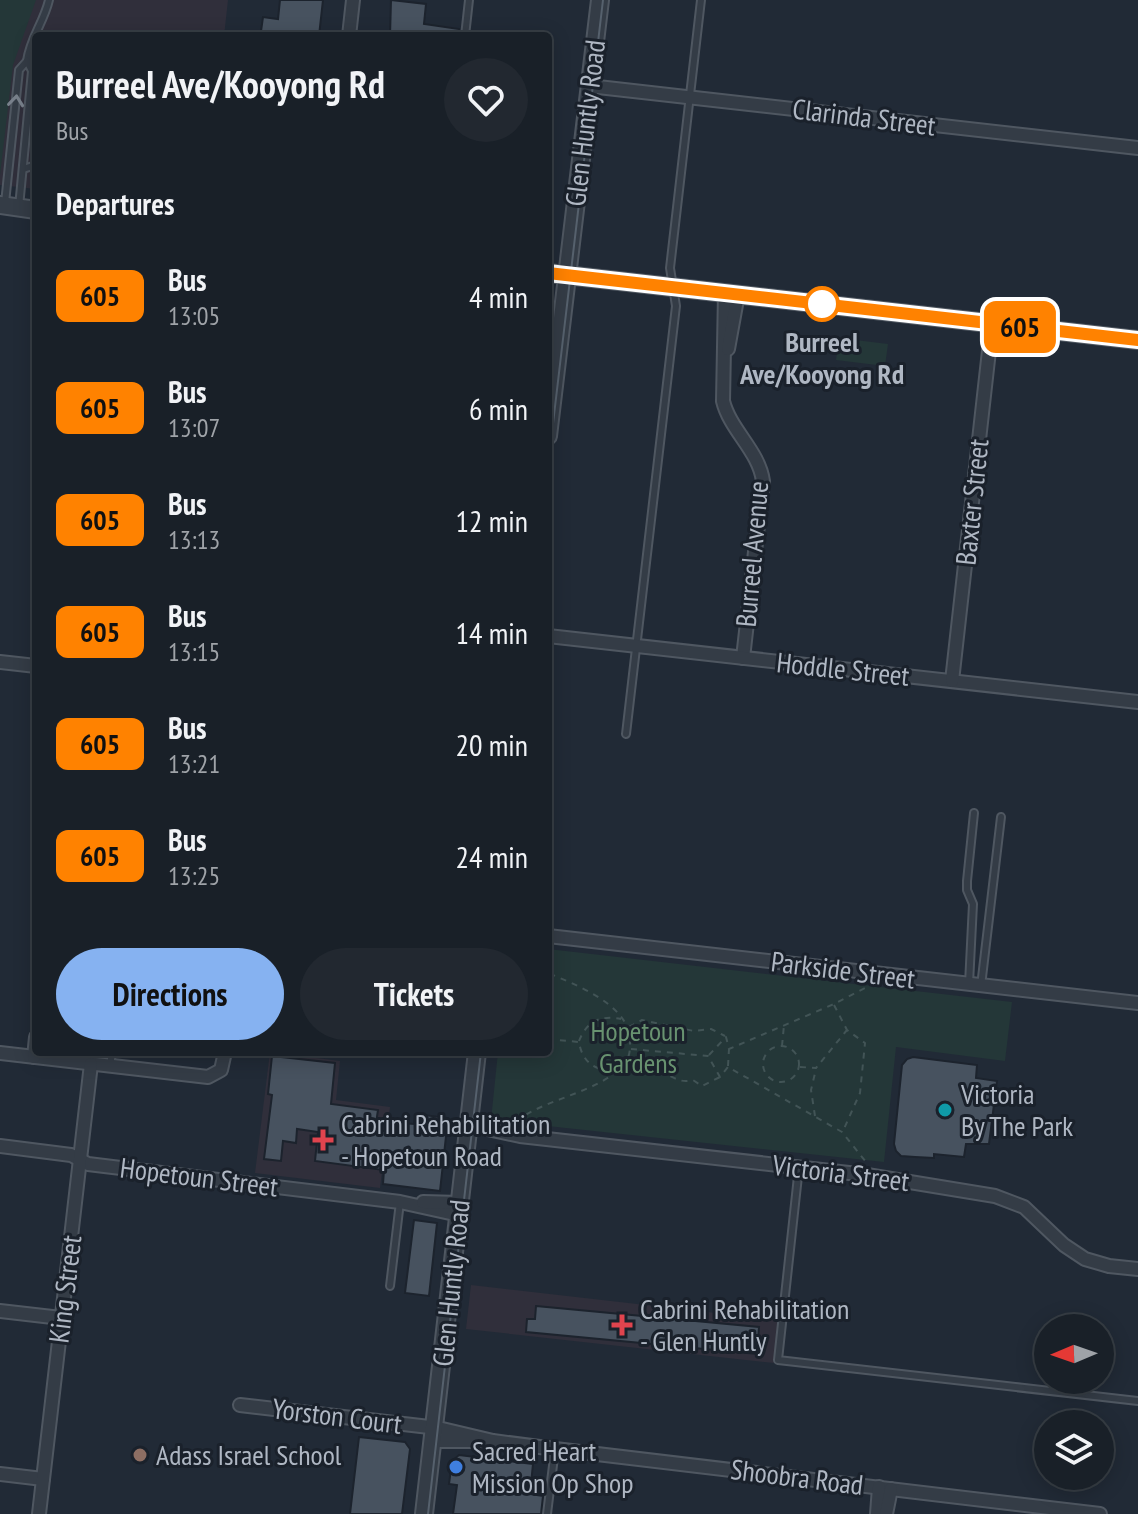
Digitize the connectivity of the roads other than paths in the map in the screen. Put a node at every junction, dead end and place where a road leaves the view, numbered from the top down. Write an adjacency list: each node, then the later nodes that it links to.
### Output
1 (49, 0): 6 (lane)
2 (353, 0): 7 (street)
3 (469, 0): 8 (lane)
4 (600, 0): 11 (street, Glen Huntly Road)
5 (701, 0): 12 (lane)
6 (35, 32)
7 (349, 32)
8 (465, 32)
9 (32, 37): 10 (lane)
10 (27, 61): 15 (lane); 18 (lane, one-way to 10)
11 (589, 86): 12 (street, Clarinda Street); 20 (street, Glen Huntly Road)
12 (690, 97): 13 (street, Clarinda Street); 21 (lane)
13 (1138, 148)
14 (32, 155): 15 (lane)
15 (25, 156): 17 (lane)
16 (32, 166): 17 (lane)
17 (23, 169): 18 (lane)
18 (15, 208)
19 (552, 273): 20 (street)
20 (566, 275): 21 (street); 25 (street, Glen Huntly Road)
21 (672, 287): 22 (street); 27 (lane)
22 (732, 294): 23 (street); 28 (street, Burreel Avenue)
23 (992, 324): 24 (street); 31 (street, Baxter Street)
24 (1138, 340)
25 (552, 400)
26 (552, 636): 27 (street, Hoddle Street)
27 (637, 646): 28 (street, Hoddle Street); 33 (lane)
28 (743, 658): 31 (street, Hoddle Street)
29 (0, 662): 30 (street)
30 (32, 666)
31 (952, 681): 32 (street, Hoddle Street)
32 (1138, 702)
33 (626, 734)
34 (974, 813): 37 (lane)
35 (1001, 817): 37 (lane)
36 (552, 936): 37 (street, Parkside Street)
37 (975, 985): 38 (street, Parkside Street)
38 (1138, 1003)
39 (0, 1053): 43 (street)
40 (111, 1056): 45 (lane)
41 (224, 1056): 45 (street)
42 (477, 1056): 46 (street, Glen Huntly Road)
43 (34, 1057): 44 (street)
44 (91, 1064): 45 (street); 48 (street, King Street)
45 (110, 1066)
46 (468, 1130): 49 (street, Victoria Street); 51 (street, Glen Huntly Road)
47 (0, 1146): 48 (street, Hopetoun Street)
48 (79, 1159): 50 (street, Hopetoun Street); 55 (street, King Street)
49 (799, 1167): 52 (street, Victoria Street); 56 (lane)
50 (400, 1202): 51 (street, Hopetoun Street); 53 (lane)
51 (460, 1209): 58 (street, Glen Huntly Road)
52 (1138, 1269)
53 (390, 1286)
54 (0, 1311): 55 (street)
55 (61, 1318): 61 (street, King Street)
56 (1138, 1401)
57 (240, 1405): 58 (street, Yorston Court)
58 (434, 1434): 59 (street, Shoobra Road); 64 (street, Glen Huntly Road)
59 (555, 1449): 62 (street, Shoobra Road); 65 (lane)
60 (0, 1474): 61 (street)
61 (43, 1479): 63 (street, King Street)
62 (885, 1488): 66 (street); 67 (street); 68 (street, Shoobra Road)
63 (39, 1514)
64 (424, 1514)
65 (547, 1514)
66 (877, 1514)
67 (886, 1514)
68 (1100, 1514)

